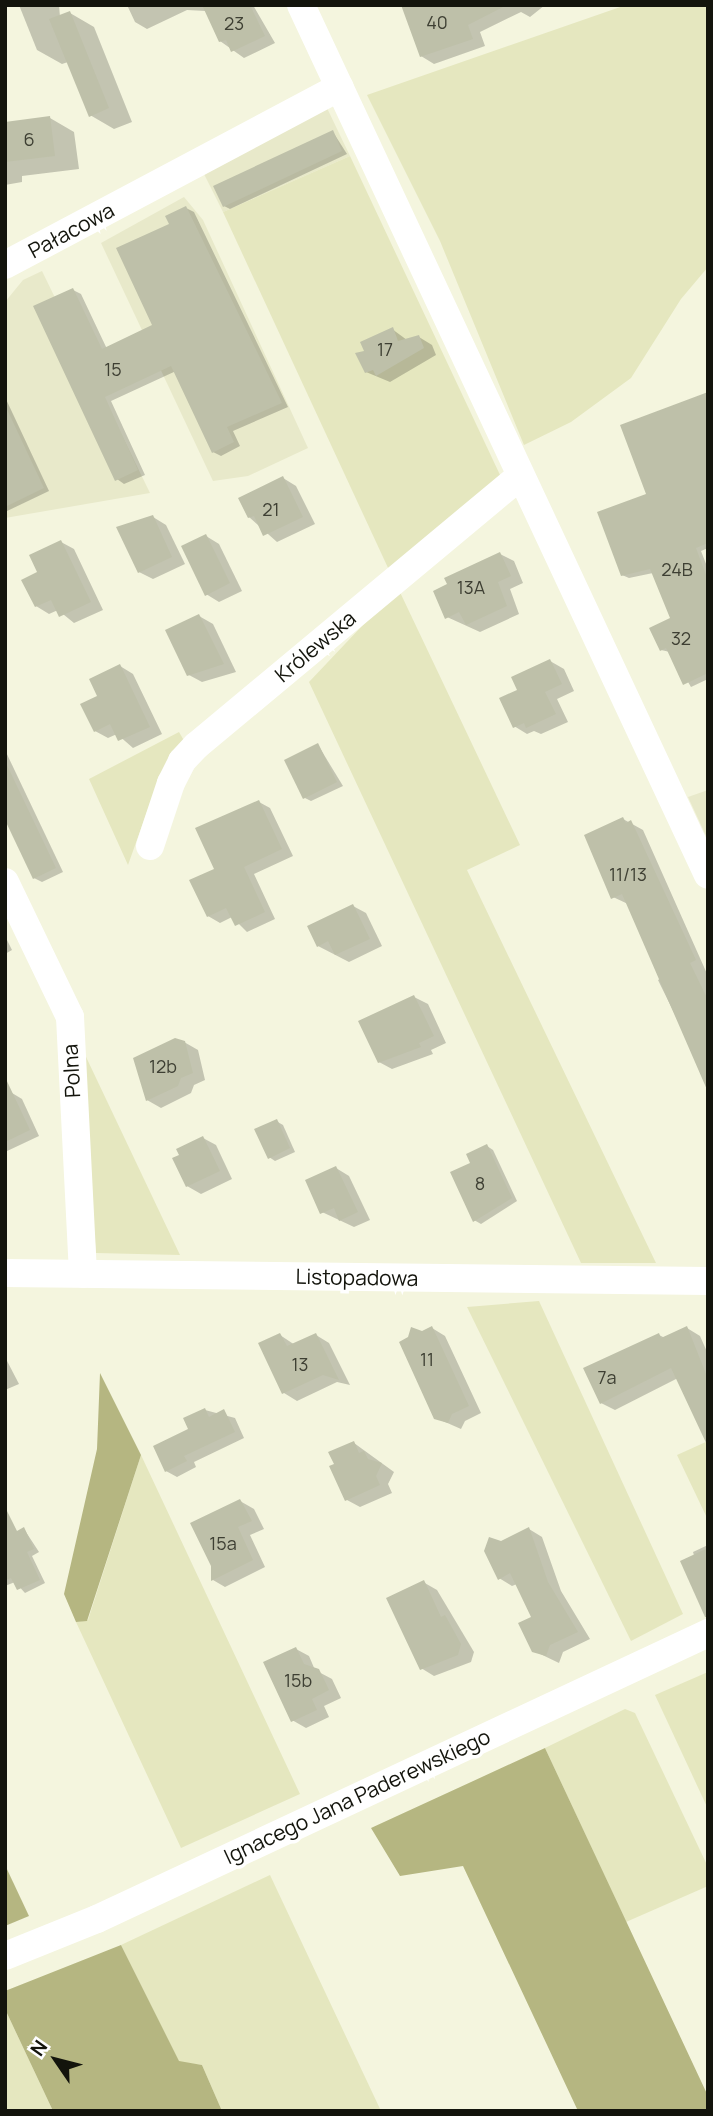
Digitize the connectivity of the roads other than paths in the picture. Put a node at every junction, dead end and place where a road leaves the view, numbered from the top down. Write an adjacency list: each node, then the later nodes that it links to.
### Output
1 (301, 5): 2 (street)
2 (340, 87): 3 (street, Pałacowa); 4 (street)
3 (5, 265)
4 (520, 476): 5 (street, Królewska); 6 (street)
5 (150, 846)
6 (708, 876)
7 (5, 882): 9 (street, Polna)
8 (5, 1273): 9 (street, Listopadowa)
9 (83, 1274): 10 (street, Listopadowa)
10 (708, 1281)
11 (708, 1633): 12 (street, Ignacego Jana Paderewskiego)
12 (5, 1956)

